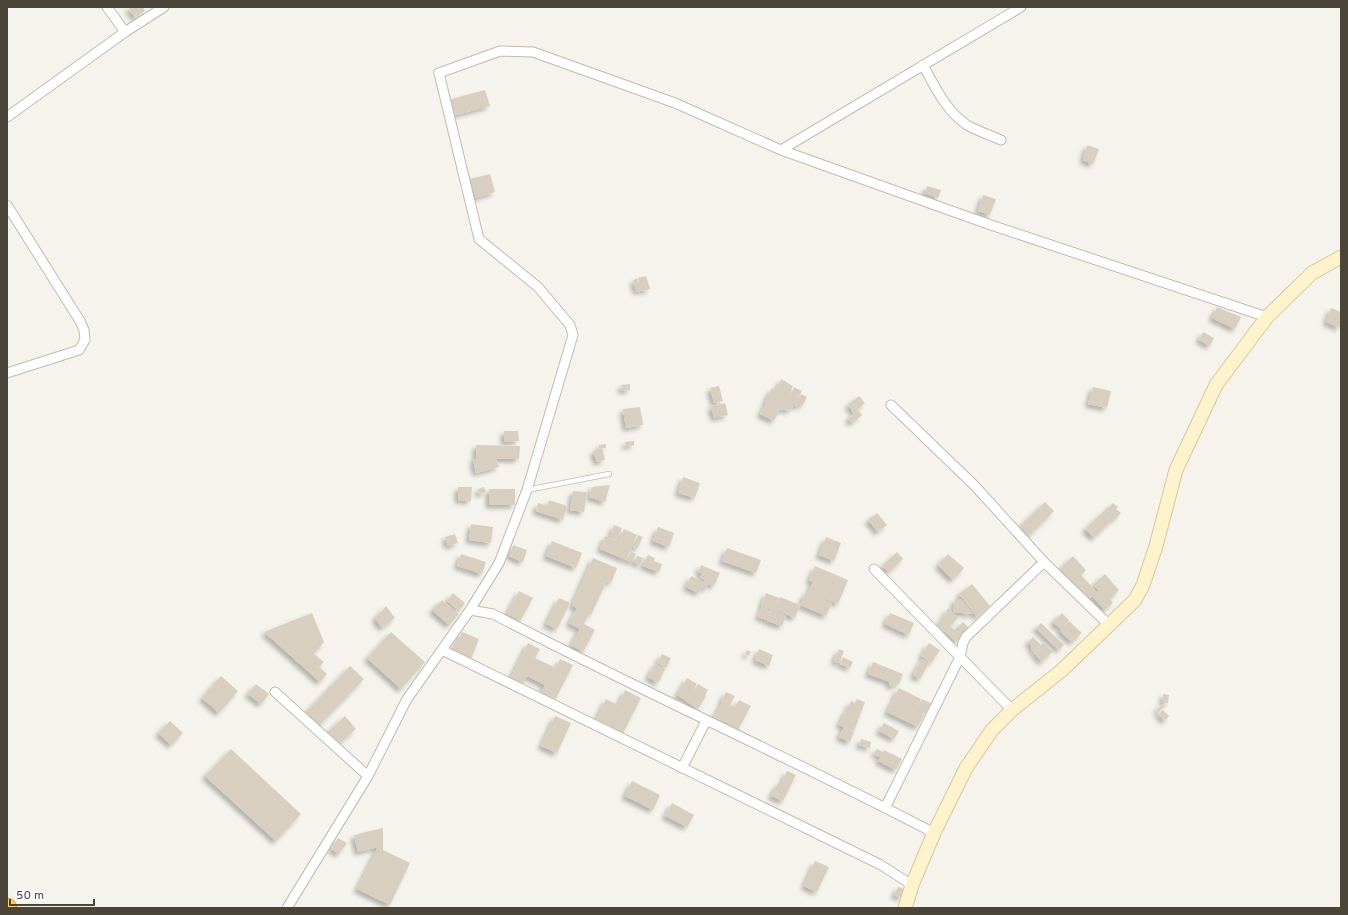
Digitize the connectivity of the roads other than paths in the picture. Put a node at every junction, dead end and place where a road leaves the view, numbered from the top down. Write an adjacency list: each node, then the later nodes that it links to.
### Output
1 (107, 7): 4 (street)
2 (164, 7): 4 (street)
3 (1021, 7): 5 (street)
4 (125, 32): 6 (street)
5 (923, 65): 7 (street); 8 (street)
6 (7, 117)
7 (1001, 140)
8 (781, 150): 11 (street); 15 (street)
9 (7, 206): 12 (street)
10 (1341, 256): 11 (street)
11 (1267, 317): 19 (street)
12 (7, 372)
13 (891, 404): 16 (street)
14 (609, 474): 15 (lane)
15 (527, 490): 18 (street)
16 (1044, 562): 19 (street); 21 (street)
17 (874, 569): 21 (street)
18 (470, 610): 20 (street); 24 (street)
19 (1109, 625): 23 (street)
20 (442, 650): 25 (street); 26 (street)
21 (960, 657): 23 (street); 27 (street)
22 (275, 692): 26 (street)
23 (1012, 710): 28 (street)
24 (706, 721): 25 (street); 27 (street)
25 (682, 768): 29 (street)
26 (368, 776): 30 (street)
27 (885, 808): 28 (street)
28 (934, 833): 29 (street)
29 (912, 885): 31 (street)
30 (287, 908)
31 (905, 908)

